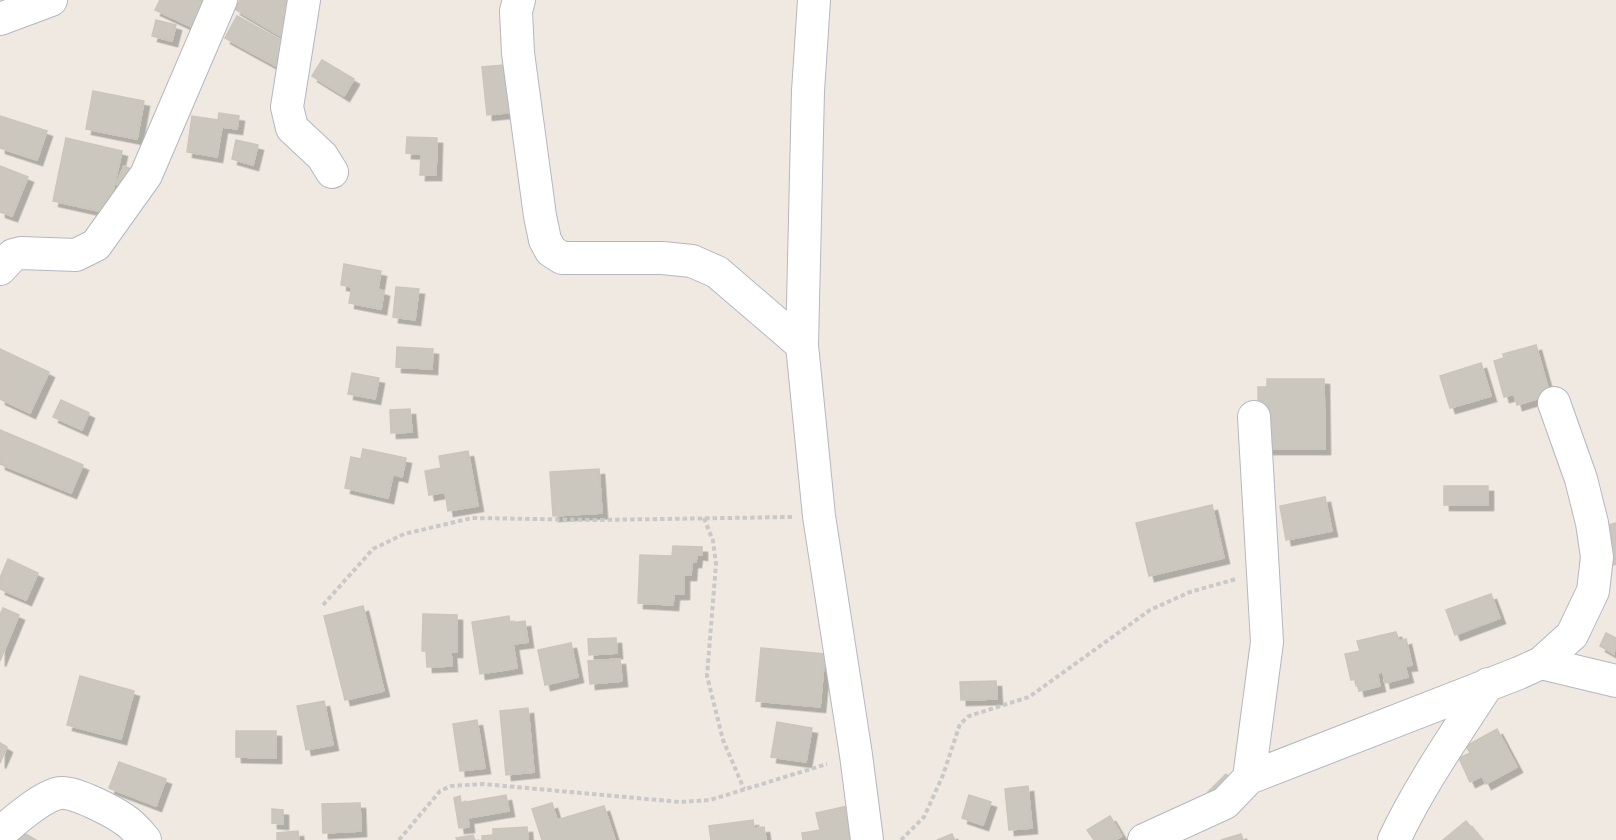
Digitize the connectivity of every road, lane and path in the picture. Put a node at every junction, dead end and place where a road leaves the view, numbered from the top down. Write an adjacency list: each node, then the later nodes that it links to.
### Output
1 (51, 0): 6 (street)
2 (221, 0): 8 (street)
3 (304, 0): 7 (street)
4 (519, 0): 9 (street)
5 (814, 0): 9 (street)
6 (0, 20)
7 (332, 172)
8 (0, 269)
9 (802, 345): 12 (street)
10 (1554, 403): 16 (street)
11 (1254, 417): 14 (street)
12 (819, 516): 13 (path); 19 (street)
13 (704, 518): 15 (path); 21 (path)
14 (1263, 572): 20 (street); 26 (path)
15 (323, 605)
16 (1541, 663): 17 (street); 18 (street)
17 (1616, 681)
18 (1488, 684): 20 (street); 28 (street)
19 (856, 755): 21 (path); 25 (street)
20 (1250, 778): 27 (street)
21 (744, 789): 24 (path)
22 (0, 834): 23 (street)
23 (145, 840)
24 (399, 840)
25 (867, 840)
26 (902, 840)
27 (1144, 840)
28 (1394, 840)

